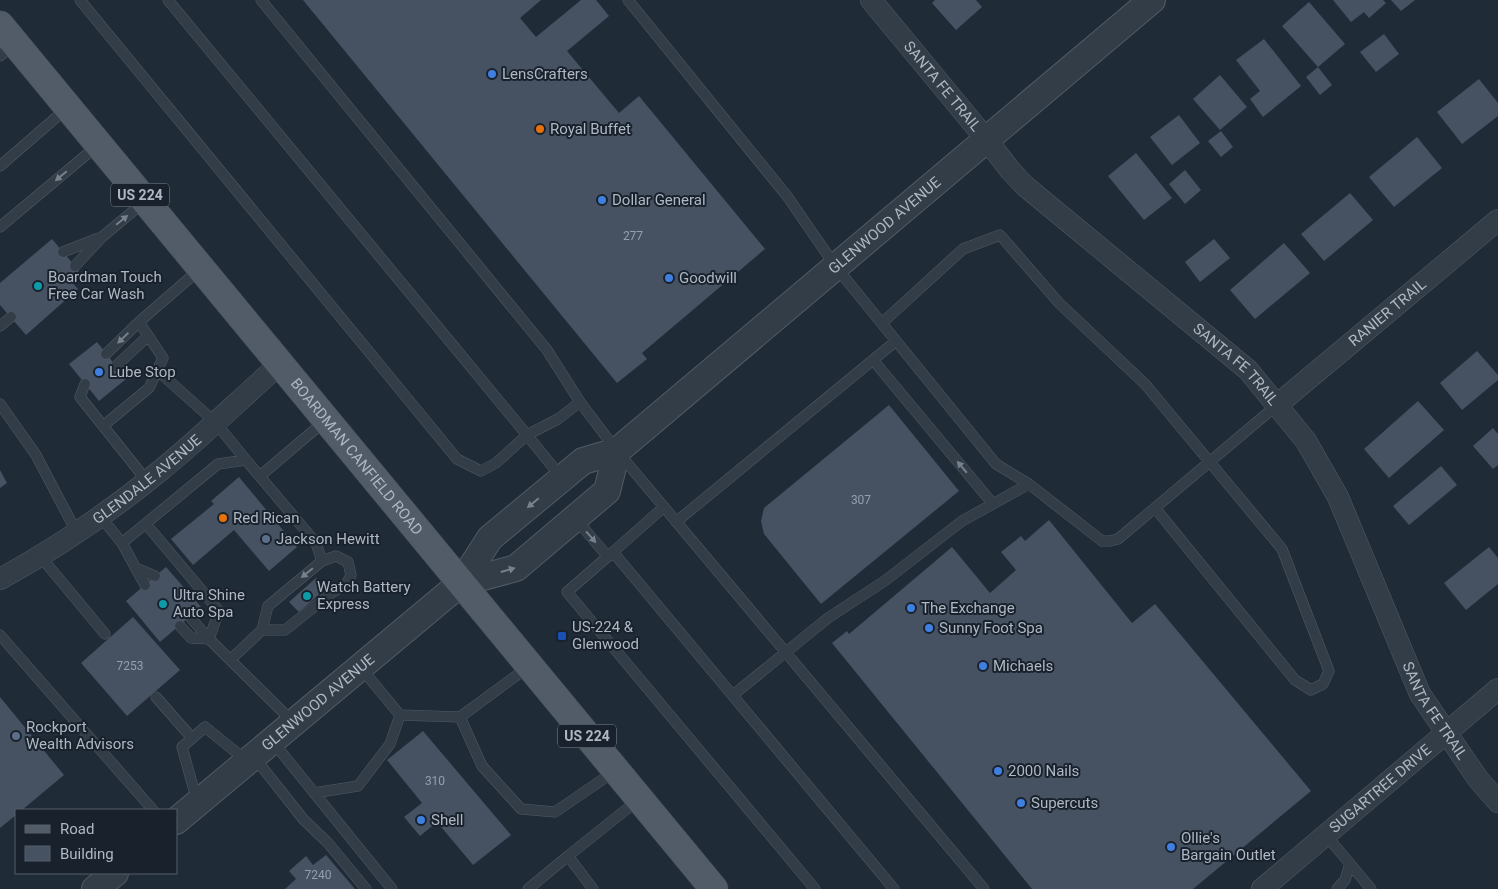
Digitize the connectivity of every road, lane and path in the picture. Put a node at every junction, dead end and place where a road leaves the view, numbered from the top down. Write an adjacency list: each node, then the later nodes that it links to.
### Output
1 (80, 0): 38 (lane)
2 (168, 0): 38 (lane)
3 (261, 0): 32 (lane)
4 (628, 0): 18 (lane)
5 (871, 0): 9 (street, SANTA FE TRAIL)
6 (1152, 0): 9 (street, GLENWOOD AVENUE)
7 (5, 42): 8 (main road, BOARDMAN CANFIELD ROAD / US 224)
8 (68, 107): 10 (main road, BOARDMAN CANFIELD ROAD / US 224); 11 (lane)
9 (986, 139): 18 (street, GLENWOOD AVENUE); 34 (street, SANTA FE TRAIL)
10 (99, 145): 12 (main road, BOARDMAN CANFIELD ROAD / US 224); 14 (lane, one-way to 14)
11 (0, 166)
12 (146, 201): 15 (lane, one-way to 12); 19 (main road, BOARDMAN CANFIELD ROAD / US 224)
13 (1498, 220): 34 (street, RANIER TRAIL)
14 (0, 227)
15 (102, 237): 16 (lane); 17 (lane)
16 (63, 252)
17 (74, 266)
18 (836, 266): 22 (lane); 39 (street, GLENWOOD AVENUE)
19 (201, 268): 21 (lane); 28 (main road, BOARDMAN CANFIELD ROAD / US 224)
20 (11, 317): 23 (lane)
21 (139, 322): 24 (lane); 26 (lane, one-way to 26)
22 (882, 323): 25 (lane); 41 (lane)
23 (0, 326)
24 (148, 336): 29 (lane); 30 (lane)
25 (896, 341): 27 (lane); 45 (lane)
26 (106, 354)
27 (873, 360): 46 (lane, one-way to 27); 51 (lane)
28 (280, 364): 35 (main road, BOARDMAN CANFIELD ROAD / US 224); 36 (street, GLENDALE AVENUE)
29 (116, 366)
30 (158, 370): 36 (lane); 37 (lane)
31 (86, 384): 37 (lane)
32 (580, 402): 38 (lane); 39 (lane)
33 (0, 404): 53 (lane)
34 (1278, 406): 41 (lane); 79 (street, SANTA FE TRAIL)
35 (326, 419): 42 (lane); 61 (main road, BOARDMAN CANFIELD ROAD / US 224)
36 (215, 422): 40 (lane); 44 (street, GLENDALE AVENUE)
37 (103, 426): 44 (lane)
38 (526, 435): 43 (lane)
39 (617, 451): 43 (street, GLENWOOD AVENUE); 47 (lane); 50 (street, GLENWOOD AVENUE)
40 (246, 460): 42 (lane); 52 (lane)
41 (1210, 462): 48 (lane); 48 (lane)
42 (260, 476): 57 (lane)
43 (562, 478): 61 (street, GLENWOOD AVENUE, one-way to 61)
44 (147, 481): 49 (street, GLENDALE AVENUE)
45 (1029, 484): 46 (lane); 48 (lane)
46 (993, 504): 69 (lane)
47 (664, 508): 51 (lane); 55 (lane)
48 (1155, 508)
49 (100, 516): 53 (street, GLENDALE AVENUE); 54 (lane)
50 (575, 518): 55 (lane, one-way to 55); 61 (street, GLENWOOD AVENUE, one-way to 50)
51 (676, 522): 69 (lane)
52 (146, 524): 54 (lane); 68 (lane)
53 (77, 533): 56 (street, GLENDALE AVENUE)
54 (122, 543): 58 (lane)
55 (611, 554): 74 (lane); 99 (lane)
56 (41, 557): 60 (street, GLENDALE AVENUE); 66 (lane)
57 (322, 561): 65 (lane, one-way to 65); 65 (lane)
58 (136, 568): 59 (lane); 62 (lane)
59 (156, 576)
60 (0, 579)
61 (461, 583): 71 (main road, BOARDMAN CANFIELD ROAD / US 224); 72 (street, GLENWOOD AVENUE)
62 (145, 585)
63 (190, 617): 68 (lane)
64 (180, 626): 68 (lane)
65 (262, 630): 70 (lane)
66 (105, 634)
67 (0, 635): 87 (lane)
68 (209, 639): 70 (lane)
69 (786, 652): 74 (lane); 101 (lane)
70 (230, 660): 78 (lane)
71 (529, 666): 77 (lane); 82 (main road, BOARDMAN CANFIELD ROAD / US 224)
72 (360, 667): 76 (lane); 78 (street, GLENWOOD AVENUE)
73 (1498, 689): 79 (street, SUGARTREE DRIVE)
74 (733, 695): 100 (lane)
75 (156, 697): 80 (lane)
76 (400, 715): 77 (lane); 83 (lane)
77 (460, 717): 82 (lane)
78 (294, 723): 81 (street, GLENWOOD AVENUE)
79 (1446, 732): 85 (street, SANTA FE TRAIL); 89 (street, SUGARTREE DRIVE)
80 (192, 738): 81 (lane); 86 (lane)
81 (258, 753): 83 (lane); 86 (street, GLENWOOD AVENUE); 94 (lane)
82 (615, 770): 84 (main road, BOARDMAN CANFIELD ROAD / US 224)
83 (314, 793): 95 (lane)
84 (639, 799): 90 (lane); 98 (main road, BOARDMAN CANFIELD ROAD / US 224)
85 (1498, 802)
86 (198, 803): 88 (street, GLENWOOD AVENUE)
87 (152, 809)
88 (178, 819)
89 (1326, 835): 91 (lane); 102 (street, SUGARTREE DRIVE)
90 (568, 856): 96 (lane); 97 (lane)
91 (1350, 864): 103 (lane); 104 (lane)
92 (113, 874): 93 (street)
93 (95, 889)
94 (366, 889)
95 (392, 889)
96 (528, 889)
97 (593, 889)
98 (714, 889)
99 (814, 889)
100 (894, 889)
101 (984, 889)
102 (1262, 889)
103 (1337, 889)
104 (1371, 889)

